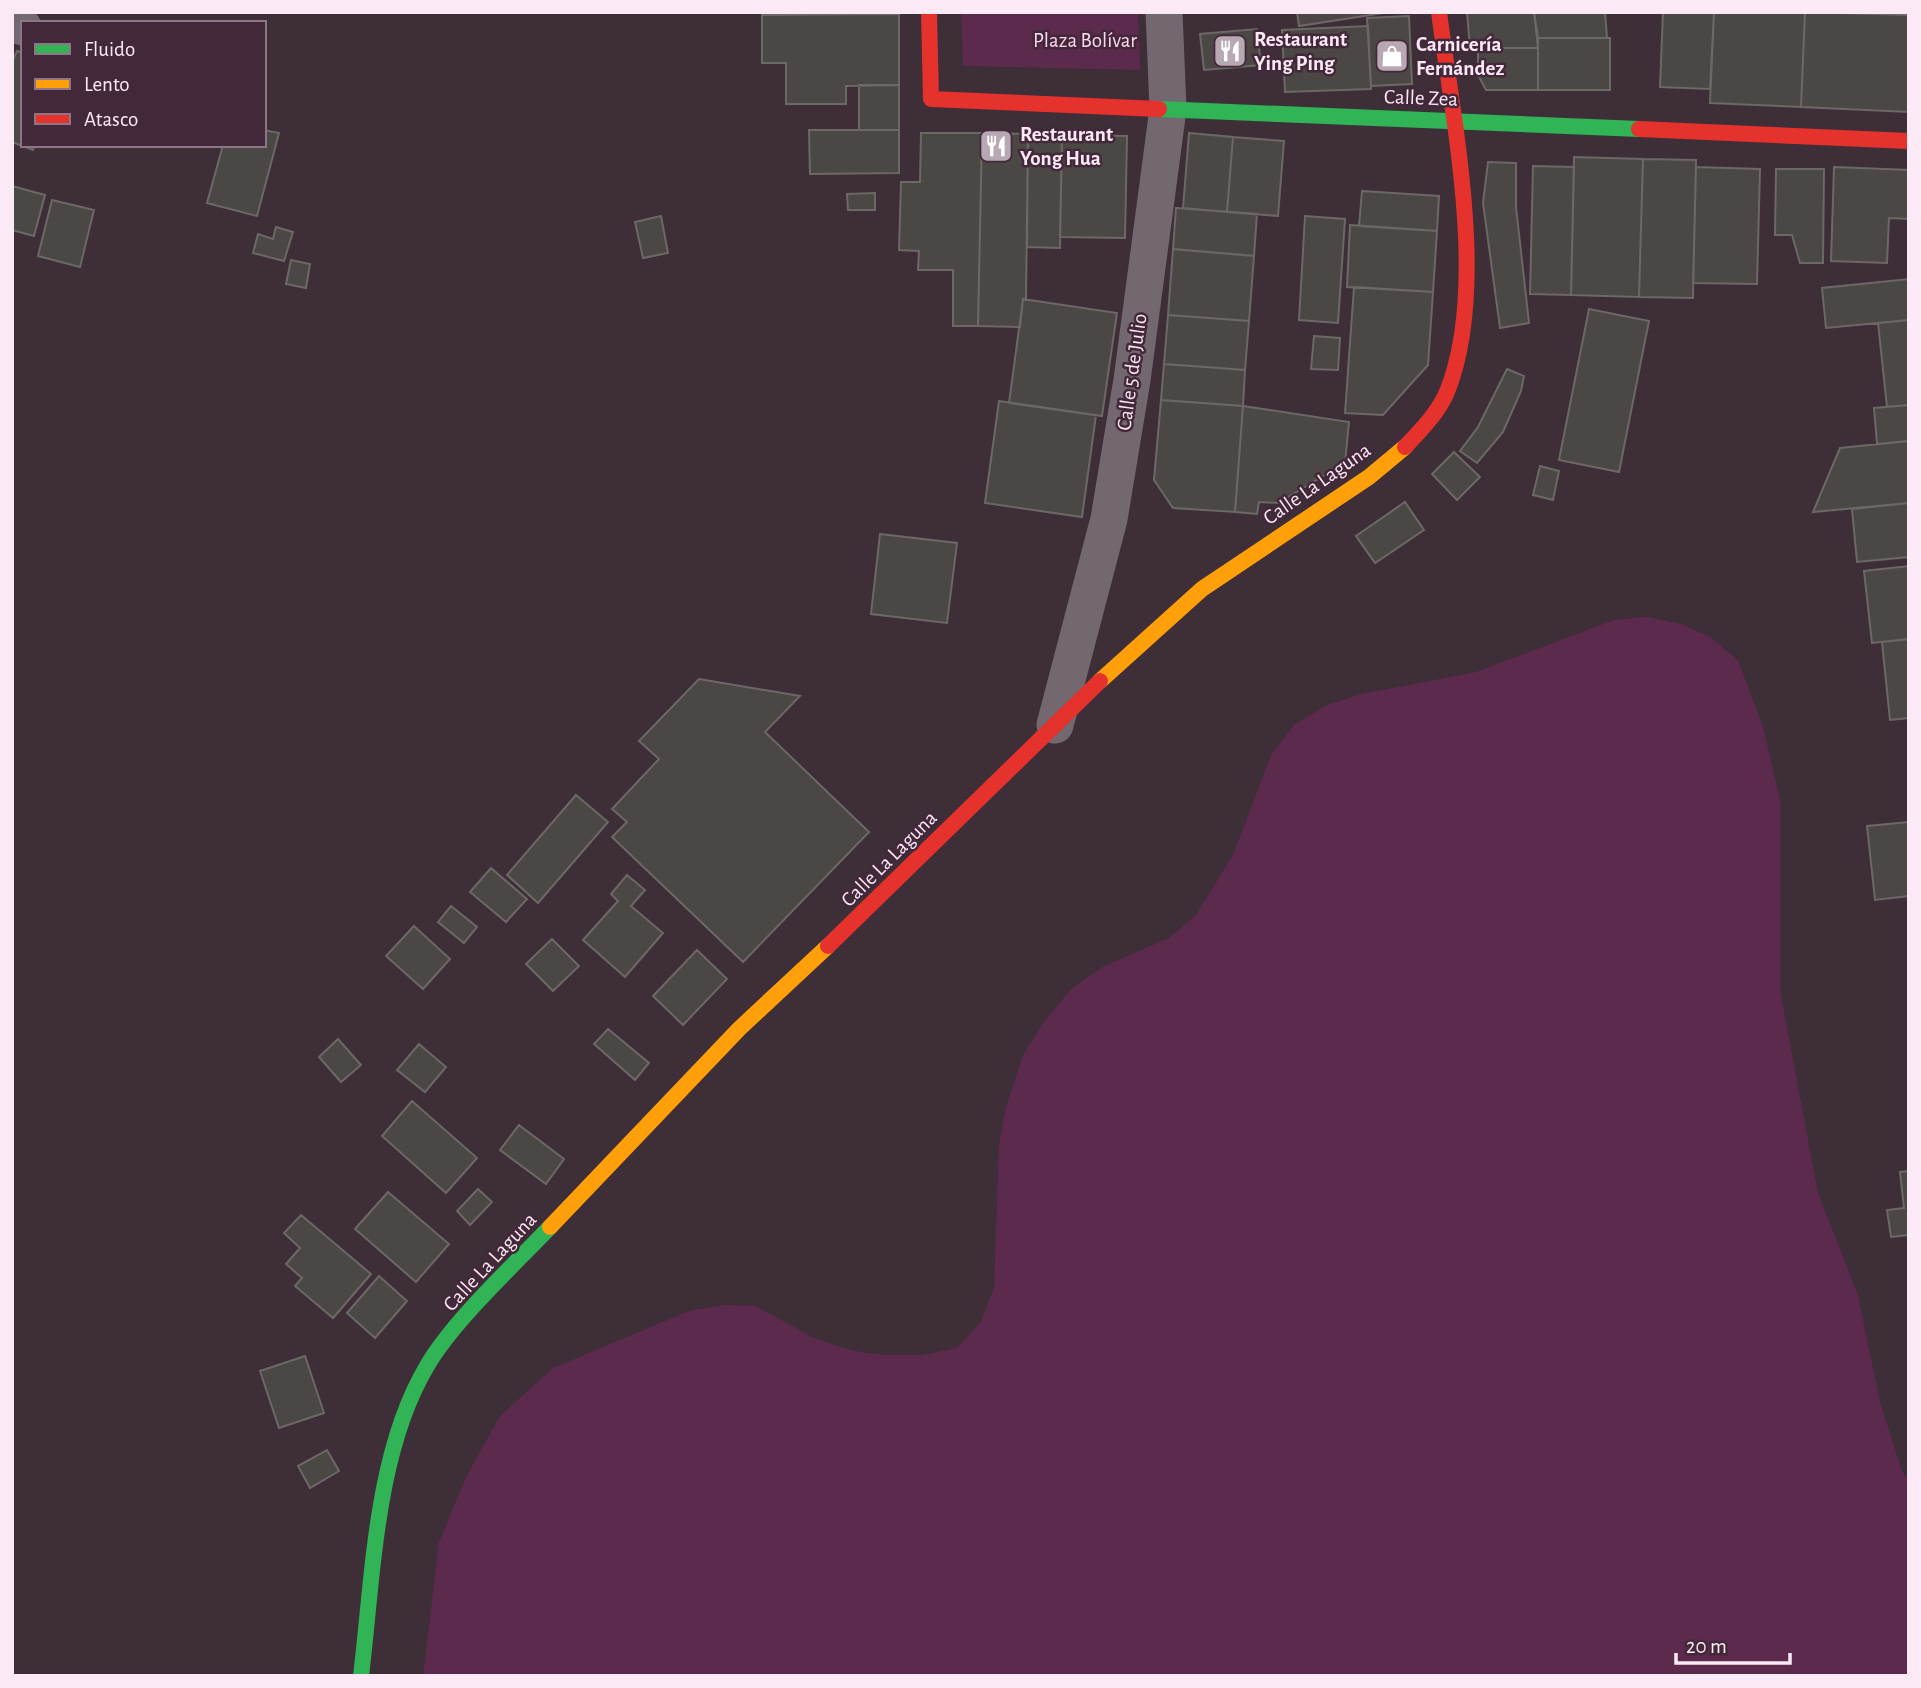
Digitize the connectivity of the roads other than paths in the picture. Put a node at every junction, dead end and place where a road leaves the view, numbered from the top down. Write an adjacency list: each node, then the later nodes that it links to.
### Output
1 (929, 12): 4 (street, Calle Zea)
2 (1164, 12): 4 (street, Calle 5 de Julio)
3 (1439, 12): 5 (street, Calle La Laguna)
4 (1168, 109): 5 (street, Calle Zea); 7 (street, Calle 5 de Julio)
5 (1451, 120): 6 (street, Calle Zea); 7 (street, Calle La Laguna)
6 (1909, 141)
7 (1055, 725): 8 (street, Calle La Laguna)
8 (361, 1676)

